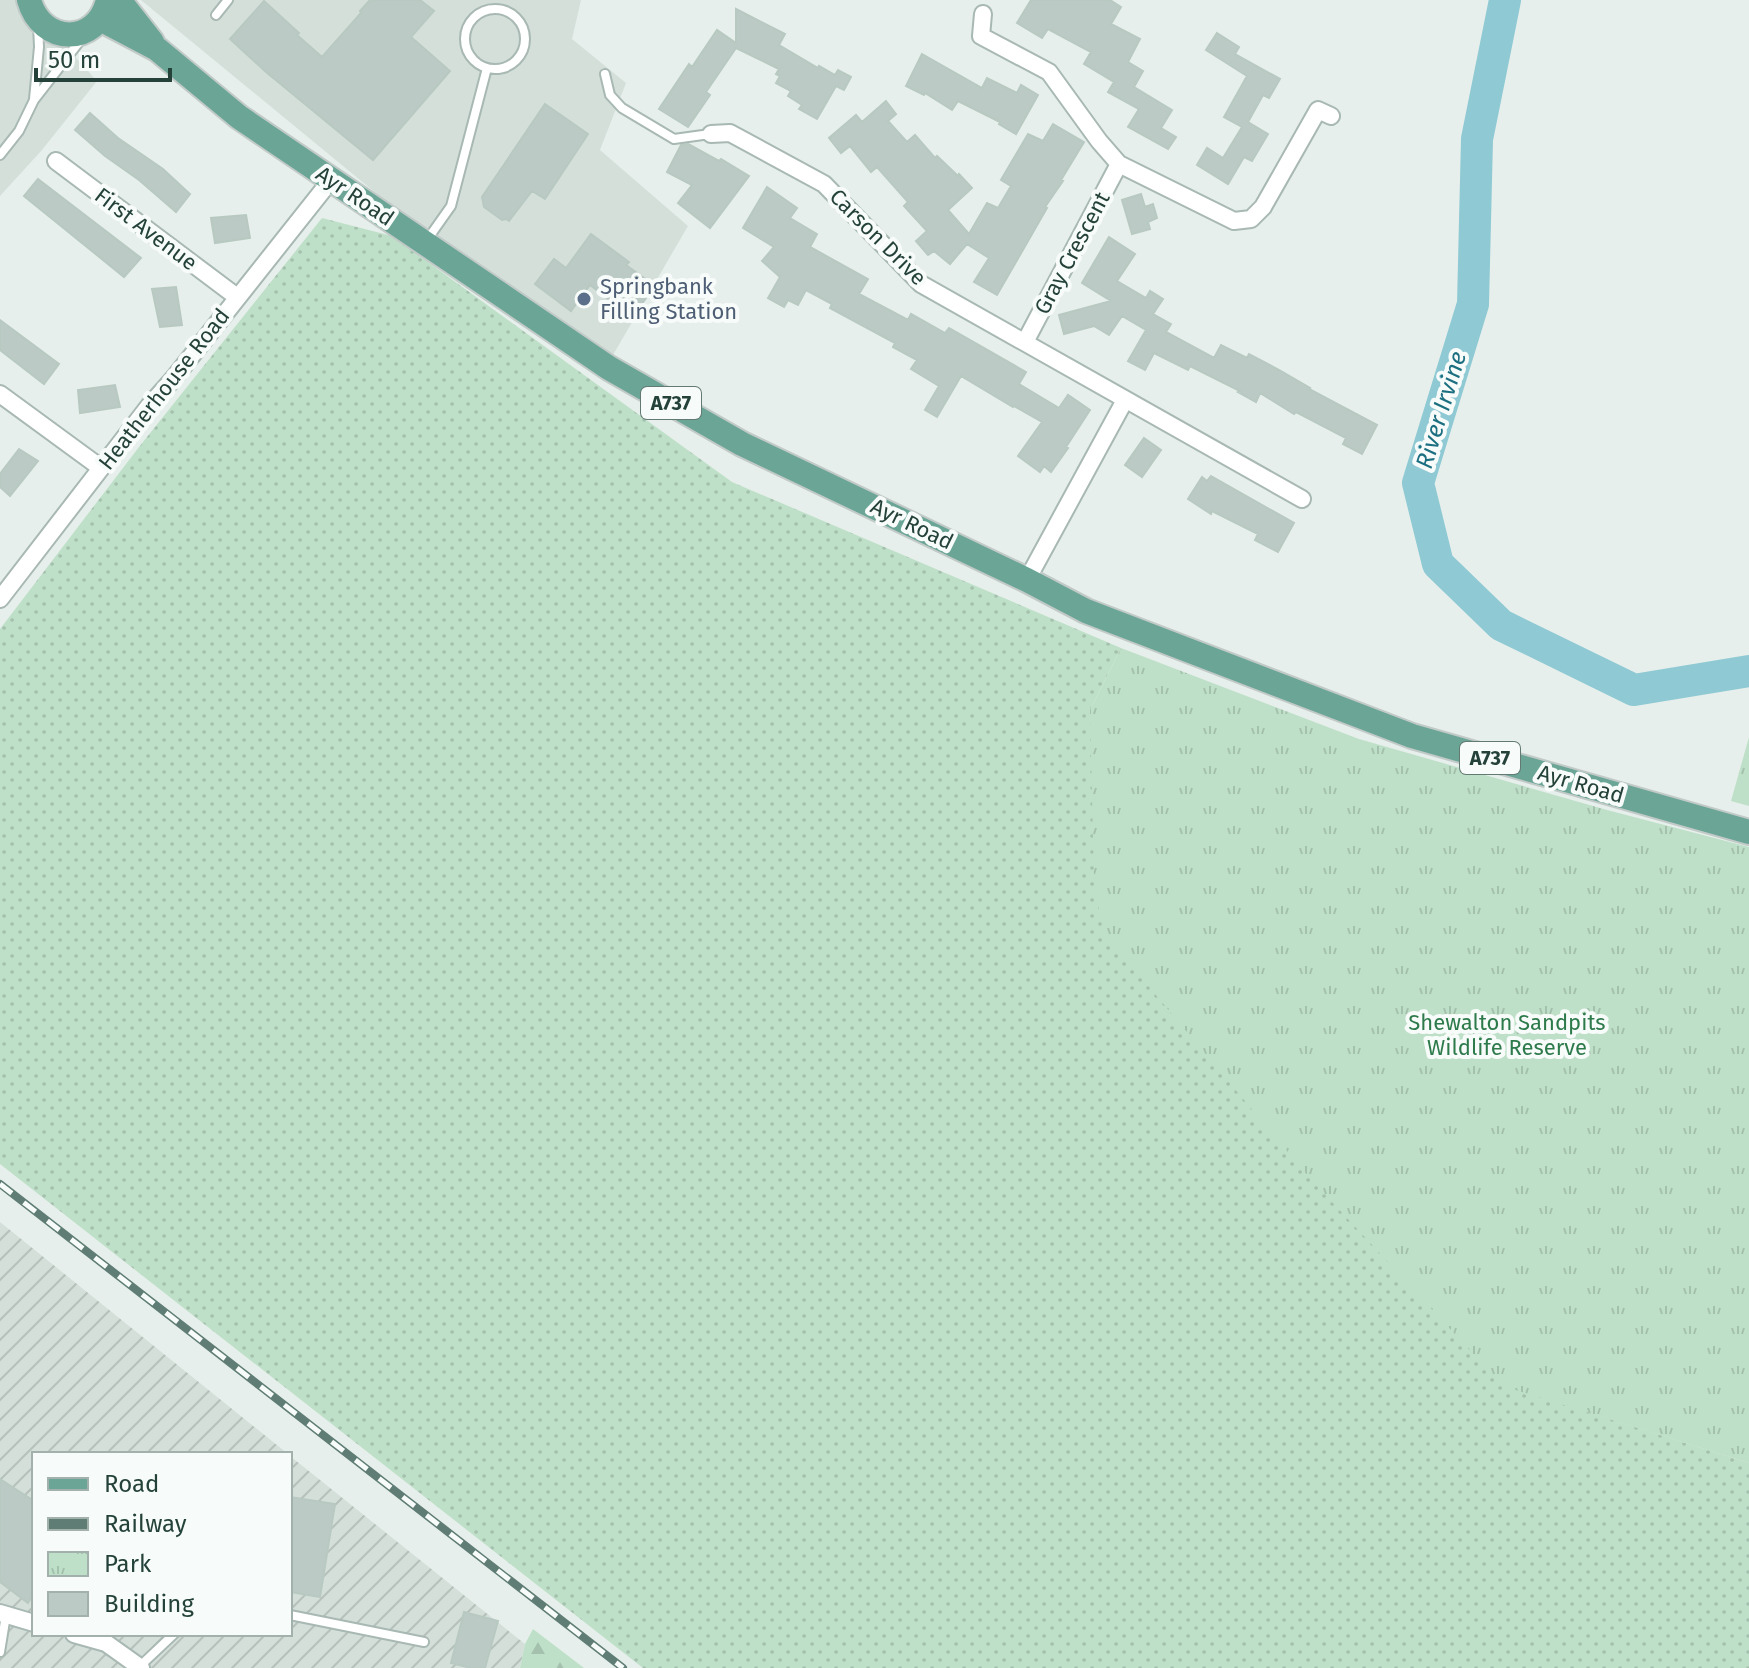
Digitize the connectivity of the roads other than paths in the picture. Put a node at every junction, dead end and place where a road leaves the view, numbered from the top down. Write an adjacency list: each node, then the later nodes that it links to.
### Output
1 (119, 0): 7 (main road, Ayr Road / A737)
2 (228, 0): 5 (lane)
3 (31, 8): 6 (main road); 10 (lane)
4 (983, 14): 15 (street)
5 (216, 15)
6 (100, 16): 7 (main road, Ayr Road / A737); 10 (lane)
7 (157, 49): 16 (main road, Ayr Road / A737)
8 (487, 68): 8 (lane); 17 (lane)
9 (605, 74): 12 (lane)
10 (34, 100): 13 (lane)
11 (1331, 116): 15 (street)
12 (711, 134): 19 (street, Carson Drive)
13 (0, 155)
14 (56, 161): 18 (street, First Avenue)
15 (1119, 164): 19 (street, Gray Crescent)
16 (331, 180): 17 (main road, Ayr Road / A737); 18 (street, Heatherhouse Road)
17 (424, 244): 24 (main road, Ayr Road / A737)
18 (237, 297): 22 (street, Heatherhouse Road)
19 (1025, 342): 21 (street, Carson Drive)
20 (0, 394): 22 (street)
21 (1125, 400): 23 (street, Carson Drive); 24 (street)
22 (101, 468): 25 (street, Heatherhouse Road)
23 (1302, 499)
24 (1027, 580): 26 (main road, Ayr Road / A737)
25 (0, 599)
26 (1749, 832)
27 (3, 1614): 29 (street); 33 (lane)
28 (292, 1615): 32 (lane)
29 (32, 1622)
30 (81, 1636): 34 (street)
31 (172, 1636): 34 (lane)
32 (424, 1642)
33 (0, 1652)
34 (140, 1667)

